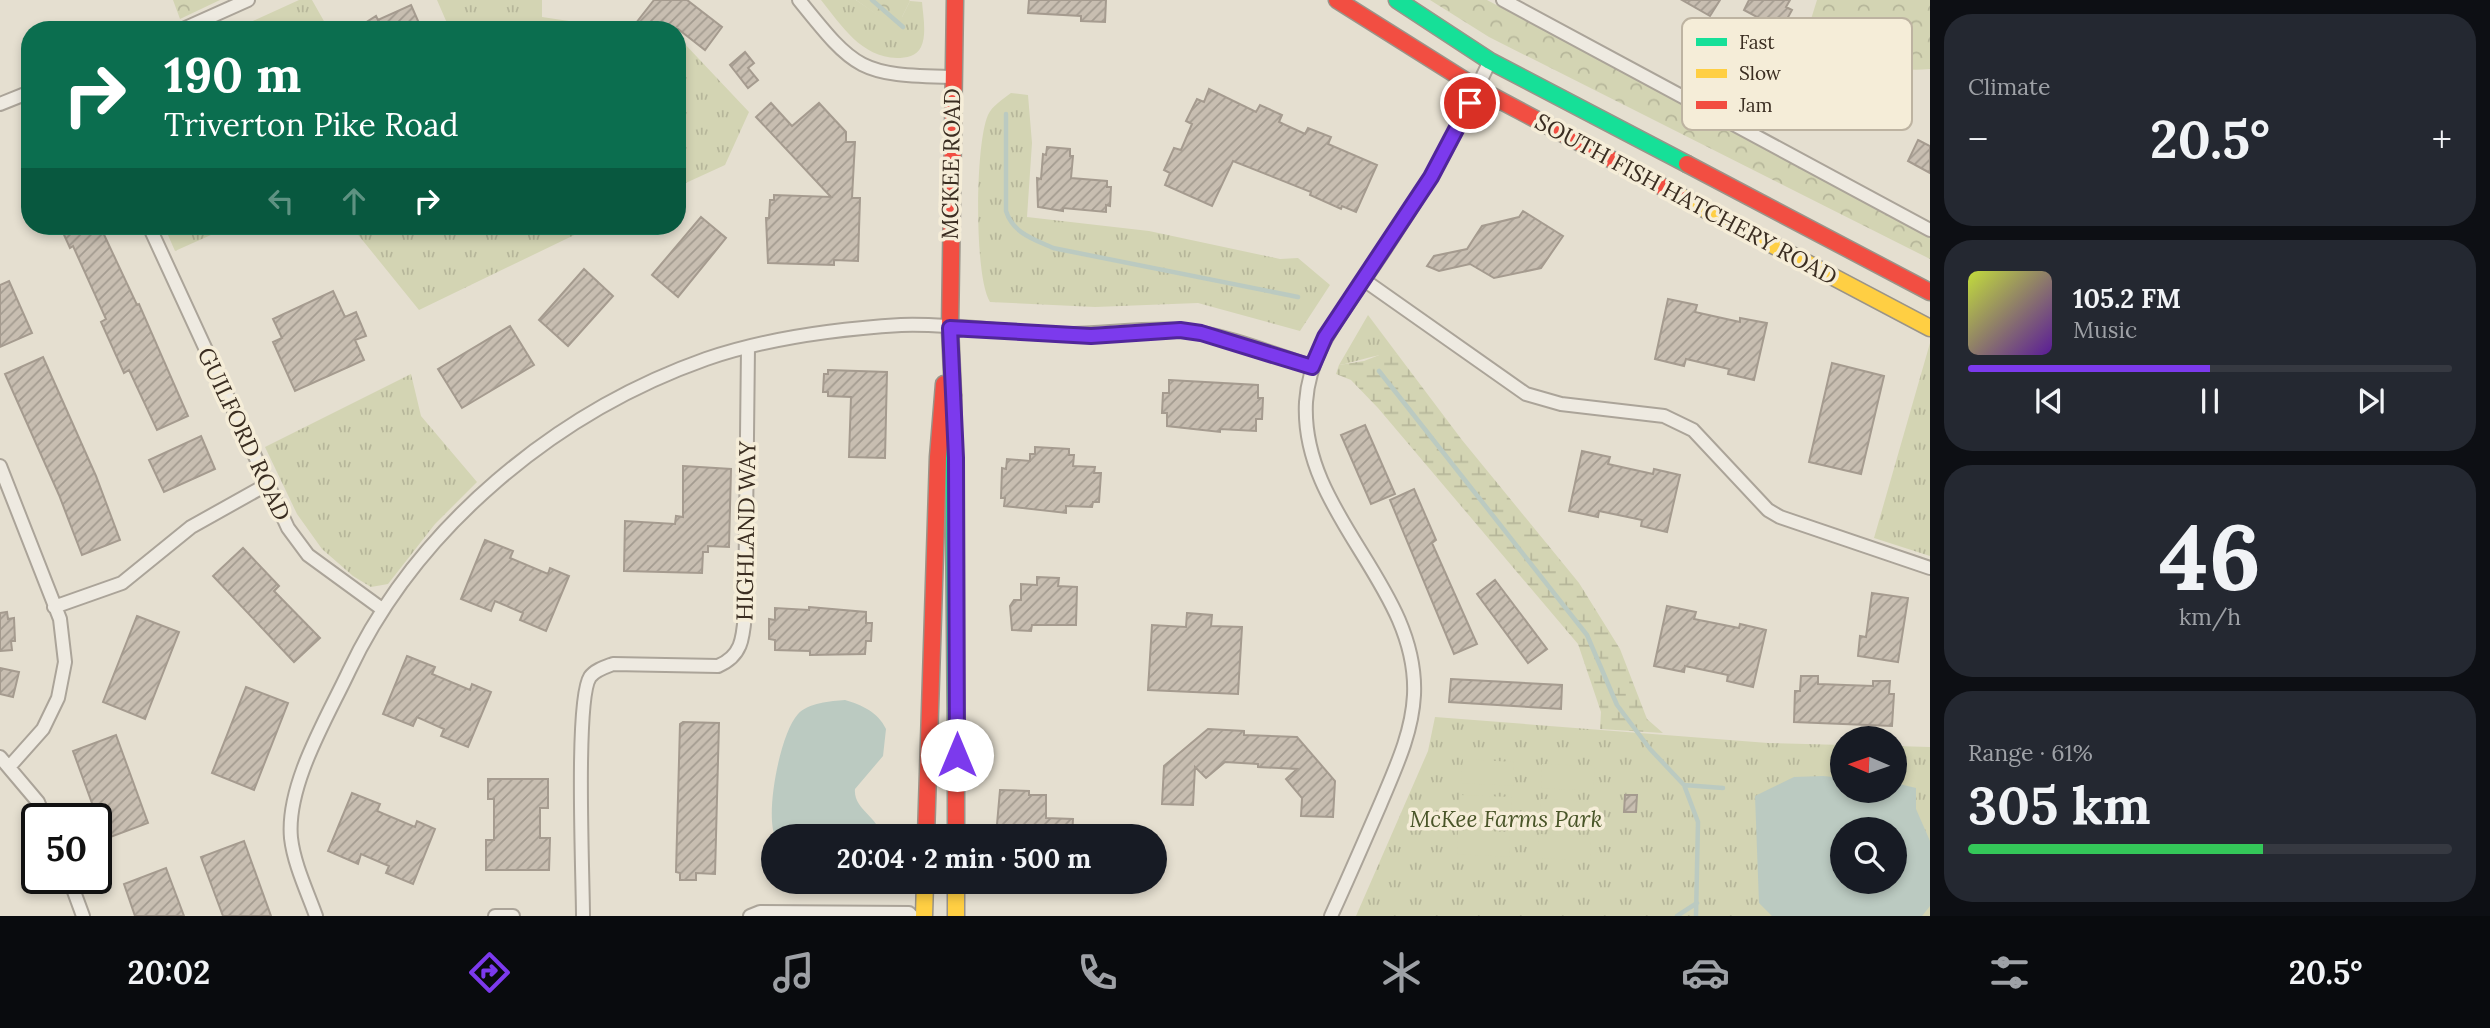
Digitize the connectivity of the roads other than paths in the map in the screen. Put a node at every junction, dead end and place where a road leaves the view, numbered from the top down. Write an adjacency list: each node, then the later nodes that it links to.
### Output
1 (248, 0): 7 (street)
2 (799, 0): 9 (street)
3 (955, 0): 9 (main road, MCKEE ROAD)
4 (1337, 0): 10 (main road, SOUTH FISH HATCHERY ROAD)
5 (1397, 0): 8 (main road, SOUTH FISH HATCHERY ROAD)
6 (1503, 0): 12 (street)
7 (201, 21)
8 (1490, 61): 10 (street); 18 (main road, SOUTH FISH HATCHERY ROAD)
9 (952, 77): 19 (main road, MCKEE ROAD)
10 (1477, 88): 17 (street); 20 (main road, SOUTH FISH HATCHERY ROAD)
11 (21, 96): 13 (street)
12 (1682, 96)
13 (0, 104)
14 (1744, 130): 15 (street)
15 (1930, 230)
16 (153, 235): 24 (street, GUILFORD ROAD)
17 (1364, 280): 22 (street); 25 (street)
18 (1930, 292)
19 (950, 328): 21 (street); 22 (street); 30 (main road, MCKEE ROAD); 31 (main road, MCKEE ROAD)
20 (1930, 328)
21 (748, 347): 27 (street); 39 (street, HIGHLAND WAY)
22 (1312, 367): 44 (street)
23 (0, 466): 26 (street)
24 (266, 485): 26 (street); 27 (street, GUILFORD ROAD)
25 (1930, 568)
26 (54, 607): 28 (street)
27 (382, 609): 36 (street)
28 (5, 761): 29 (street)
29 (38, 803)
30 (926, 824)
31 (956, 824)
32 (75, 894): 35 (street)
33 (925, 894): 42 (main road)
34 (956, 894): 43 (main road)
35 (83, 916)
36 (316, 916)
37 (495, 916): 38 (street)
38 (513, 916)
39 (583, 916)
40 (750, 916): 41 (street)
41 (912, 916)
42 (924, 916)
43 (956, 916)
44 (1331, 916)

